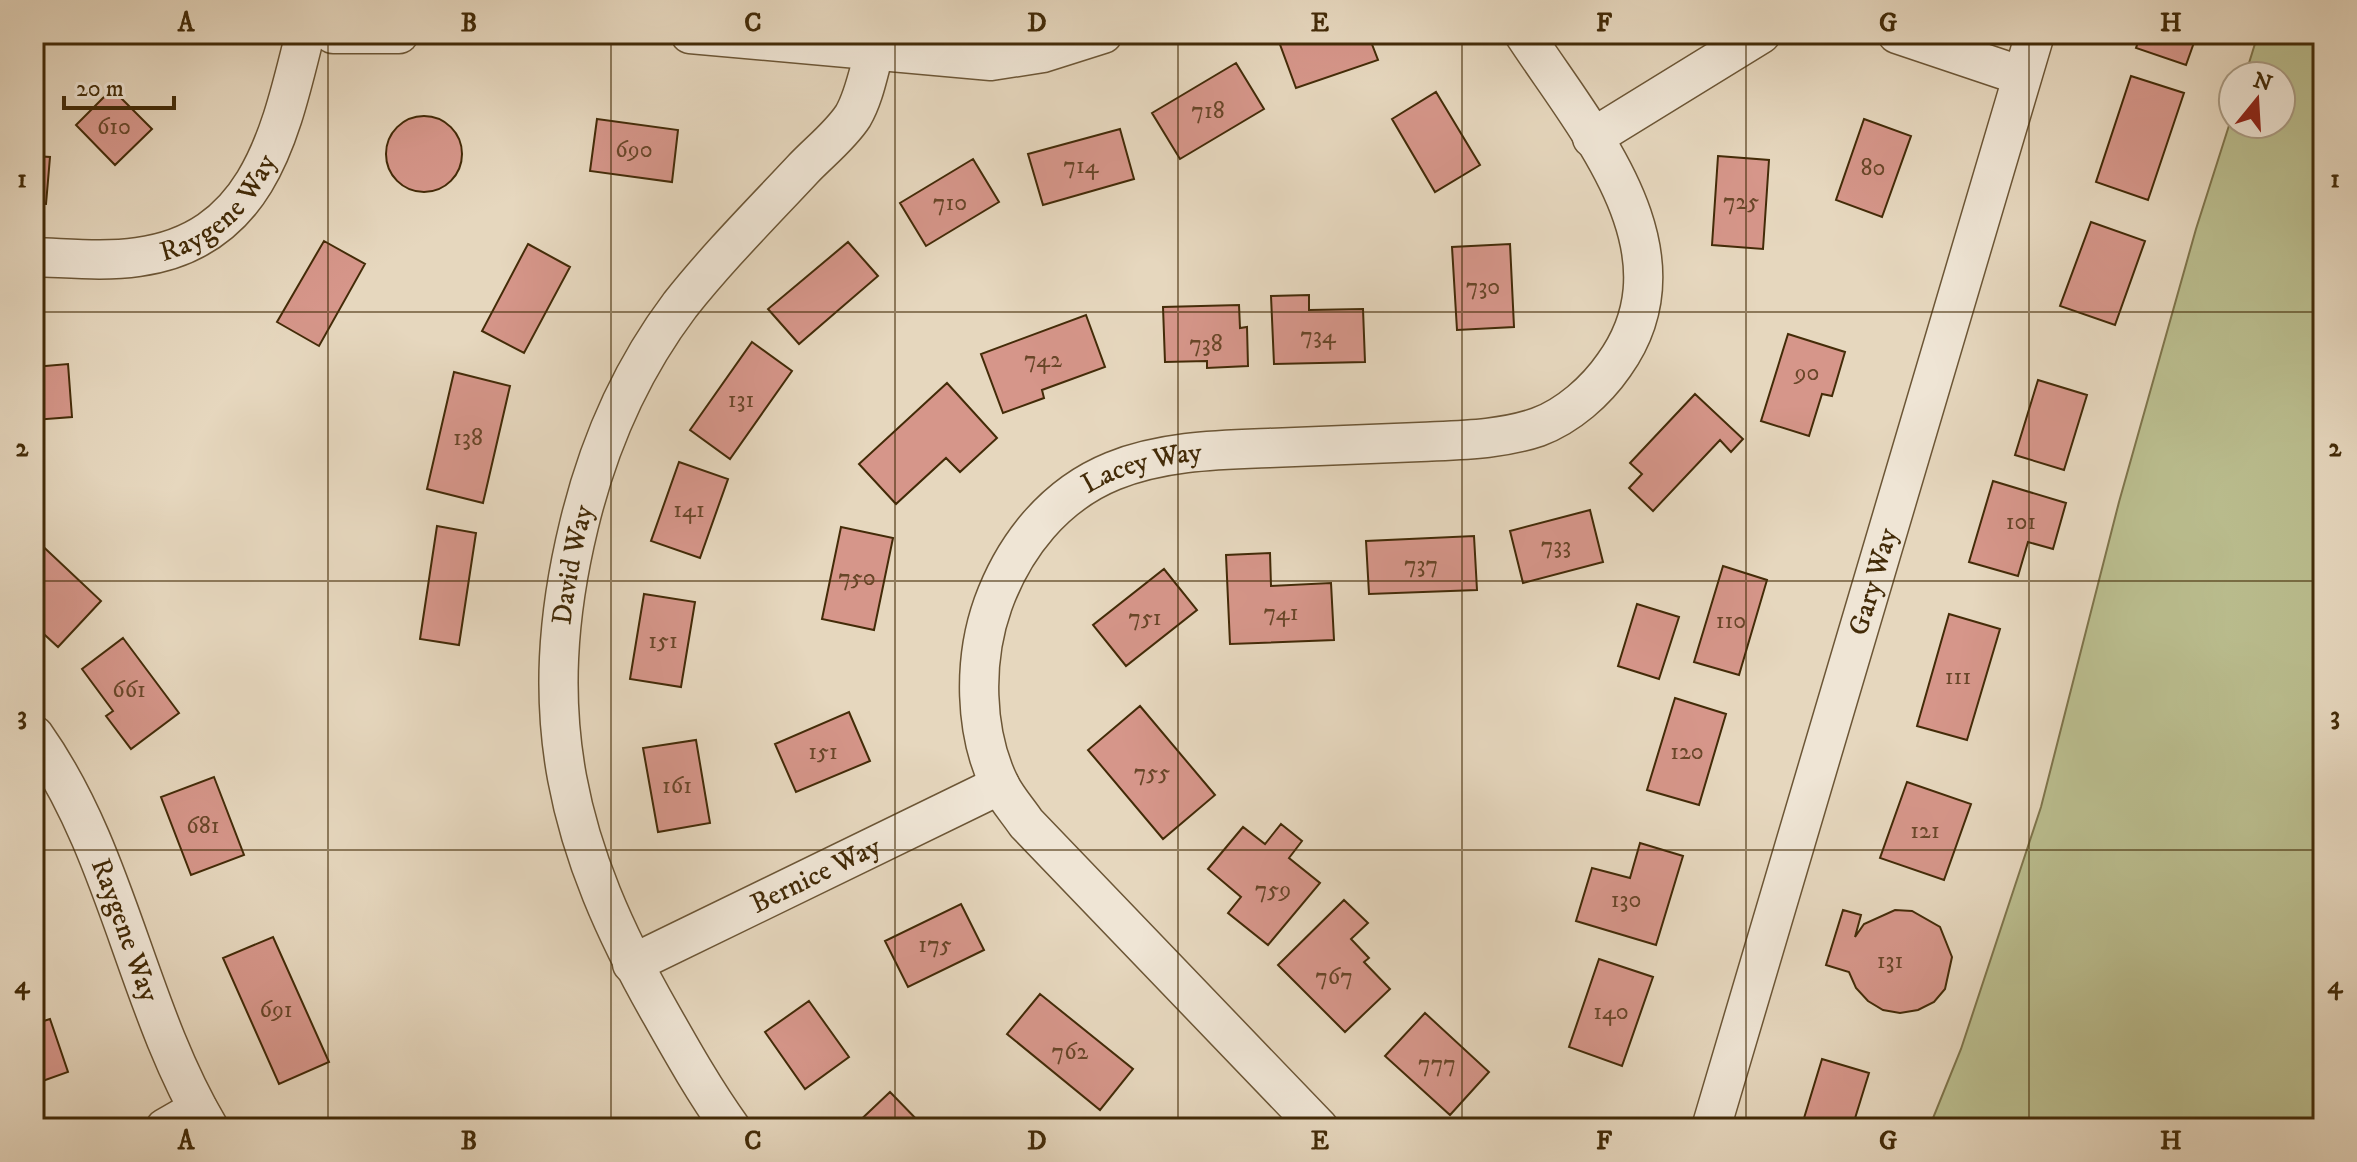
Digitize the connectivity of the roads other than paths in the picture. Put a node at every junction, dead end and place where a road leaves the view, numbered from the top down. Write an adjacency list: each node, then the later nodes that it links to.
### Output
1 (305, 34): 13 (street, Raygene Way)
2 (333, 34): 3 (street)
3 (399, 34)
4 (690, 34): 10 (street)
5 (1103, 34): 10 (street)
6 (1524, 34): 12 (street, Lacey Way)
7 (1761, 34): 12 (street)
8 (1897, 34): 11 (street)
9 (2035, 34): 11 (street, Gary Way)
10 (874, 53): 16 (street, David Way)
11 (2022, 76): 21 (street, Gary Way)
12 (1592, 138): 15 (street, Lacey Way)
13 (34, 257)
14 (34, 735): 17 (street, Raygene Way)
15 (1000, 785): 16 (street, Bernice Way); 20 (street, Lacey Way)
16 (632, 964): 19 (street, David Way)
17 (204, 1119): 18 (street)
18 (165, 1128)
19 (731, 1128)
20 (1319, 1128)
21 (1711, 1128)

